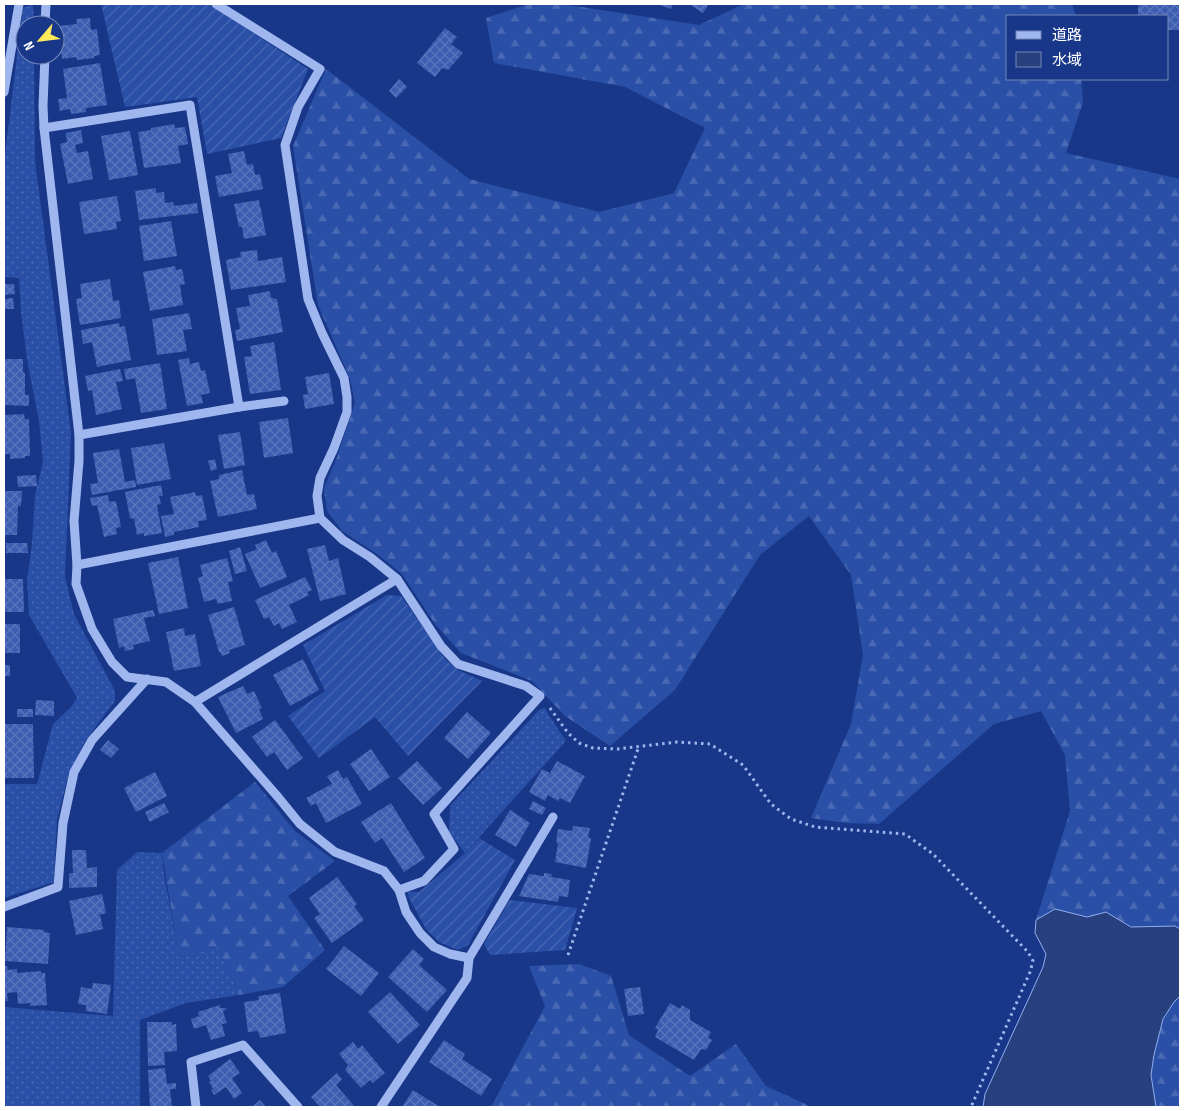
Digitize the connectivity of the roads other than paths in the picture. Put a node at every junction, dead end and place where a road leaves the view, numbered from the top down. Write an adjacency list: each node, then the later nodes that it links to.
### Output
1 (19, 4): 4 (street)
2 (216, 4): 9 (street)
3 (45, 65): 5 (street)
4 (4, 92)
5 (44, 128): 7 (street); 8 (street)
6 (284, 401): 7 (street)
7 (239, 407): 8 (street)
8 (79, 435): 10 (street)
9 (320, 518): 10 (street); 11 (street)
10 (77, 564): 12 (street)
11 (397, 579): 13 (street); 15 (street)
12 (147, 679): 13 (street); 16 (street)
13 (195, 702): 15 (street)
14 (553, 817): 17 (street)
15 (398, 890): 17 (street)
16 (4, 908)
17 (469, 958): 20 (street)
18 (196, 1107): 19 (street)
19 (298, 1107)
20 (381, 1107)

